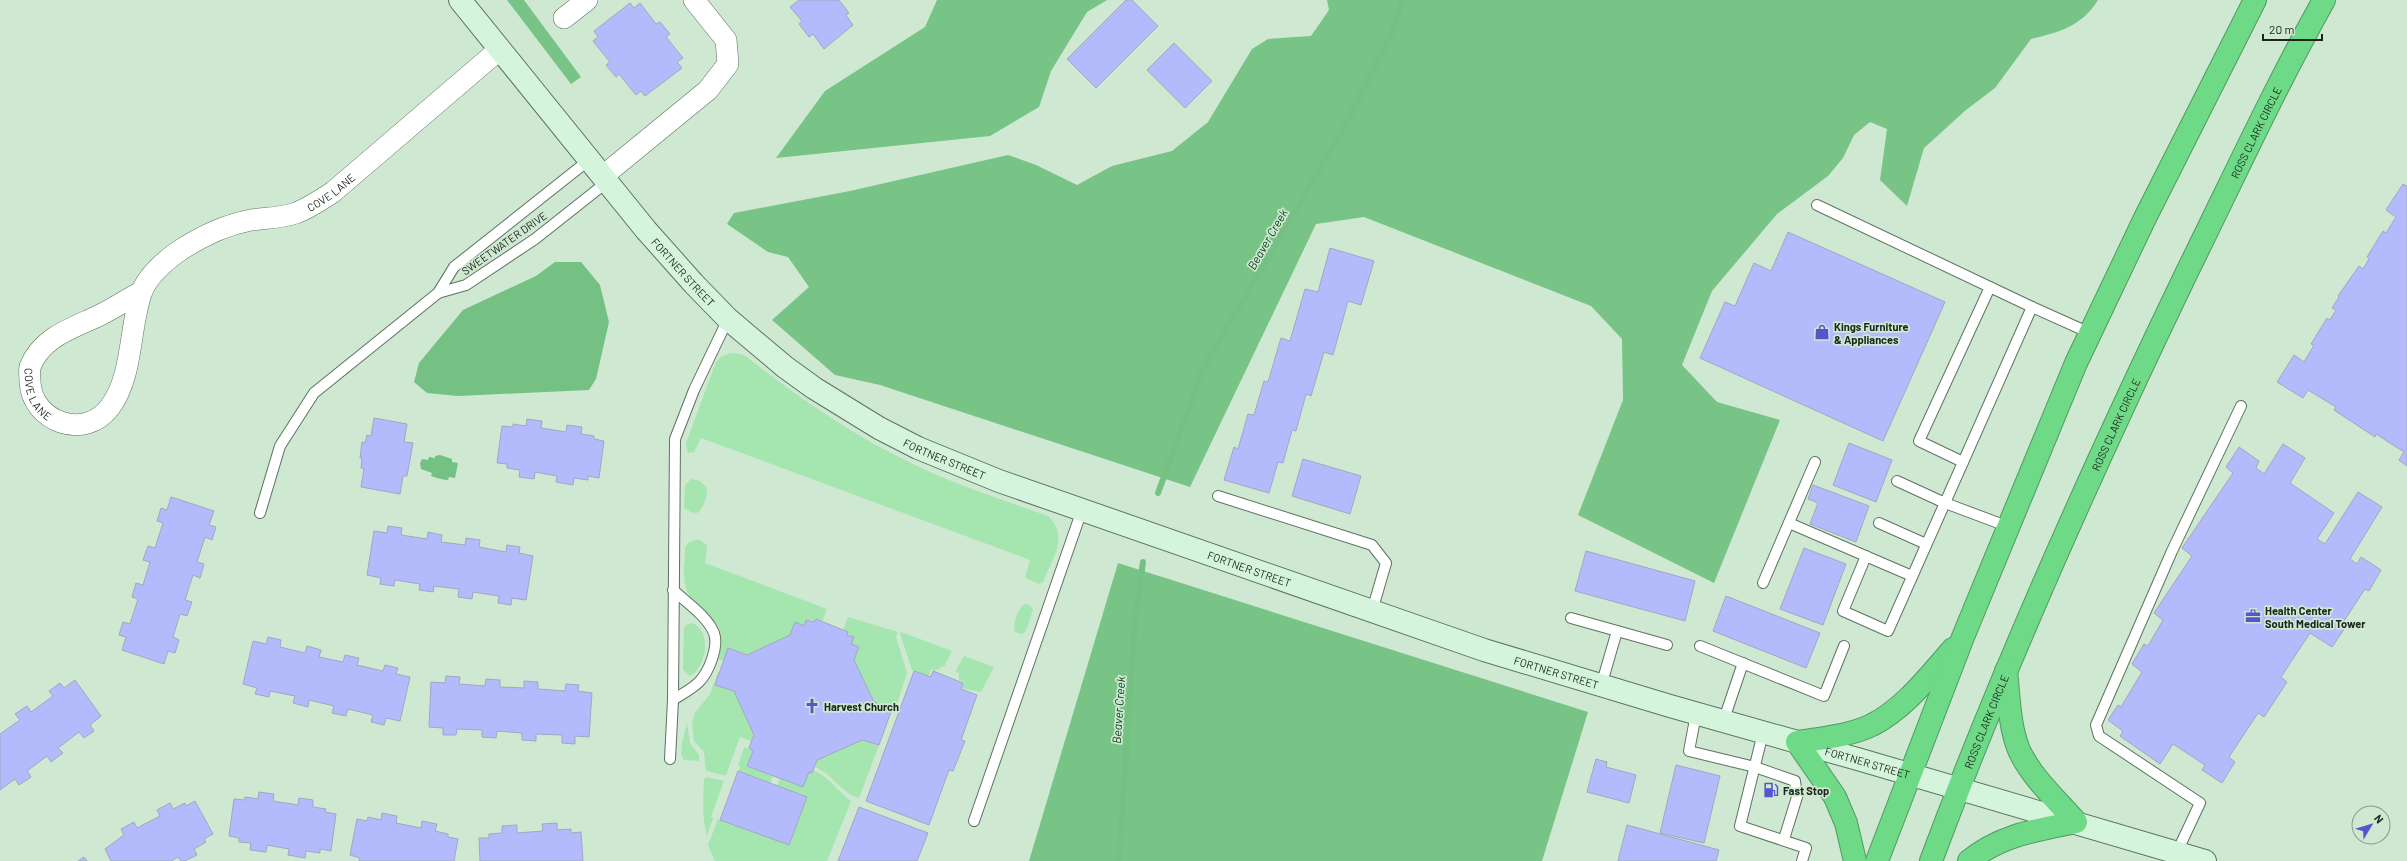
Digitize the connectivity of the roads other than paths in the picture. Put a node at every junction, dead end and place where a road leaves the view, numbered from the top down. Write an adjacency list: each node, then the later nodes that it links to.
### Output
1 (460, 0): 7 (street, FORTNER STREET)
2 (587, 0): 6 (street)
3 (694, 0): 8 (street)
4 (2255, 0): 15 (highway)
5 (2324, 0): 40 (highway, ROSS CLARK CIRCLE)
6 (564, 18)
7 (500, 49): 8 (street, FORTNER STREET); 11 (street, COVE LANE)
8 (600, 172): 12 (lane, SWEETWATER DRIVE); 12 (lane, SWEETWATER DRIVE); 14 (street, FORTNER STREET)
9 (1817, 205): 10 (lane)
10 (1990, 287): 13 (lane); 18 (lane)
11 (141, 292): 11 (street, COVE LANE)
12 (438, 293): 23 (lane)
13 (2032, 307): 15 (lane); 18 (lane)
14 (728, 319): 22 (street, FORTNER STREET); 31 (lane)
15 (2090, 333): 26 (highway)
16 (2241, 406): 54 (lane)
17 (1815, 462): 24 (lane)
18 (1963, 462): 21 (lane)
19 (1897, 481): 21 (lane)
20 (1218, 496): 32 (lane)
21 (1945, 503): 26 (lane); 27 (lane)
22 (1082, 510): 32 (street, FORTNER STREET); 51 (lane)
23 (260, 513)
24 (1789, 523): 28 (lane); 30 (lane)
25 (1879, 523): 27 (lane)
26 (2009, 528): 35 (highway)
27 (1926, 544): 29 (lane)
28 (1866, 556): 29 (lane); 29 (lane)
29 (1912, 576)
30 (1763, 583)
31 (673, 590): 42 (lane); 42 (lane)
32 (1372, 611): 41 (street, FORTNER STREET)
33 (1571, 618): 34 (lane)
34 (1617, 632): 36 (lane); 41 (lane)
35 (1963, 637): 46 (highway); 49 (highway)
36 (1667, 645)
37 (1700, 646): 39 (lane)
38 (1844, 646): 39 (lane)
39 (1743, 663): 44 (lane)
40 (2006, 668): 50 (highway, ROSS CLARK CIRCLE); 52 (highway)
41 (1601, 686): 43 (street, FORTNER STREET)
42 (673, 700): 47 (lane)
43 (1696, 714): 44 (street, FORTNER STREET); 48 (lane)
44 (1723, 722): 45 (street, FORTNER STREET)
45 (1763, 733): 46 (street, FORTNER STREET); 48 (lane)
46 (1797, 742): 49 (street, FORTNER STREET); 56 (highway)
47 (670, 759)
48 (1754, 767): 53 (lane); 53 (lane)
49 (1909, 774): 50 (street, FORTNER STREET); 57 (highway)
50 (1958, 789): 52 (street, FORTNER STREET); 58 (highway, ROSS CLARK CIRCLE)
51 (974, 821)
52 (2076, 822): 54 (street, FORTNER STREET); 59 (highway)
53 (1784, 840): 55 (lane)
54 (2177, 852): 60 (street, FORTNER STREET)
55 (1802, 861)
56 (1855, 861)
57 (1877, 861)
58 (1931, 861)
59 (1969, 861)
60 (2205, 861)

